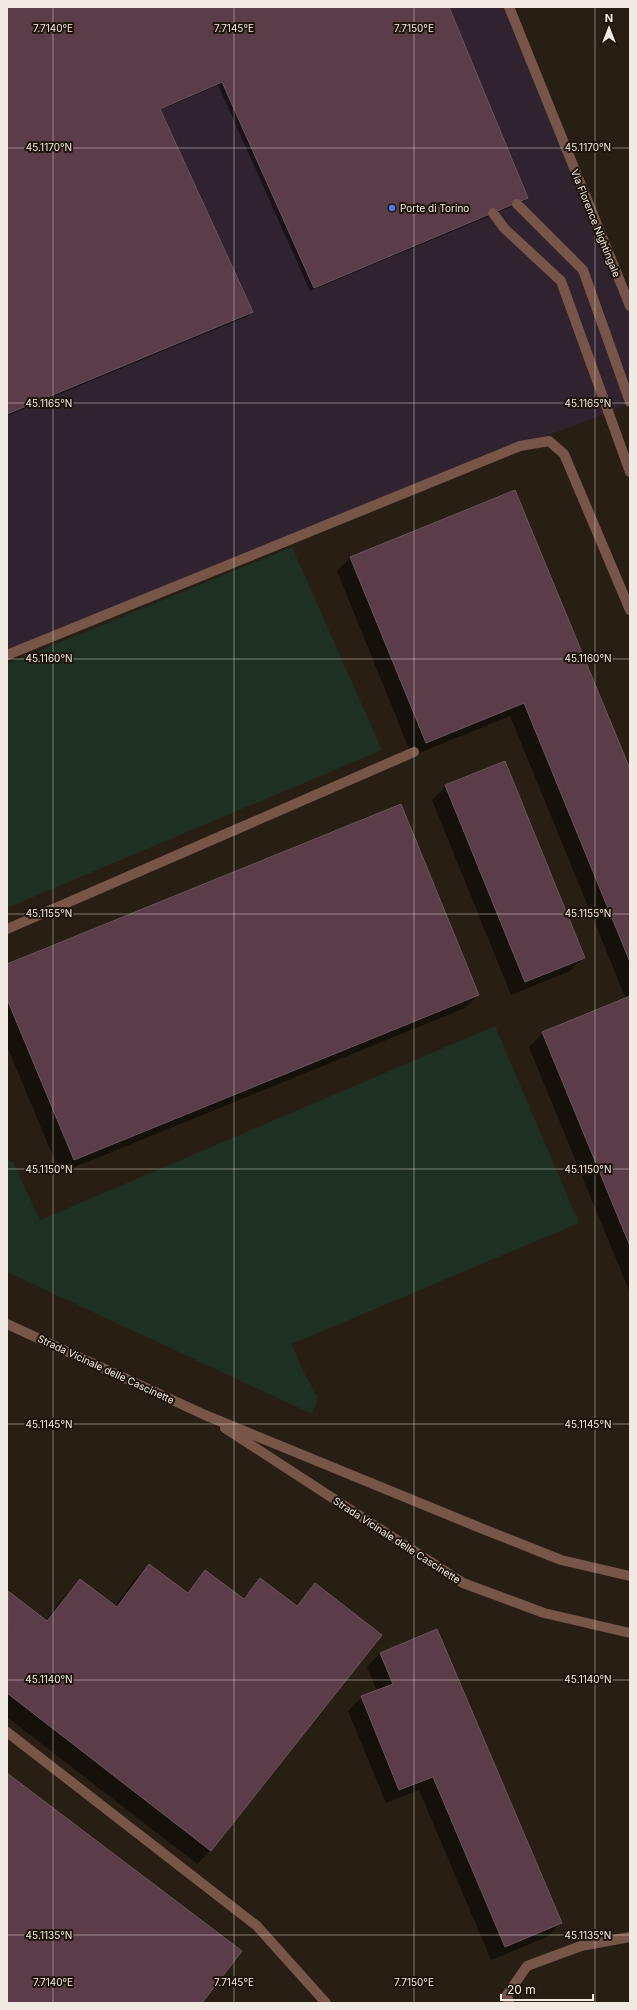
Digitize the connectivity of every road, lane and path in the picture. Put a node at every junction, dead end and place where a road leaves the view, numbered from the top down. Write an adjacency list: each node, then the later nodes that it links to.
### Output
1 (509, 7): 4 (street, Via Florence Nightingale)
2 (517, 204): 5 (street)
3 (493, 213): 6 (street)
4 (630, 306)
5 (630, 402)
6 (630, 472)
7 (630, 610): 8 (street)
8 (7, 655)
9 (414, 752): 10 (street)
10 (7, 929)
11 (7, 1324): 12 (street, Strada Vicinale delle Cascinette)
12 (205, 1415): 13 (street, Strada Vicinale delle Cascinette); 14 (street, Strada Vicinale delle Cascinette)
13 (630, 1576)
14 (630, 1633)
15 (7, 1732): 17 (street)
16 (630, 1937): 18 (street)
17 (326, 2003)
18 (509, 2003)

